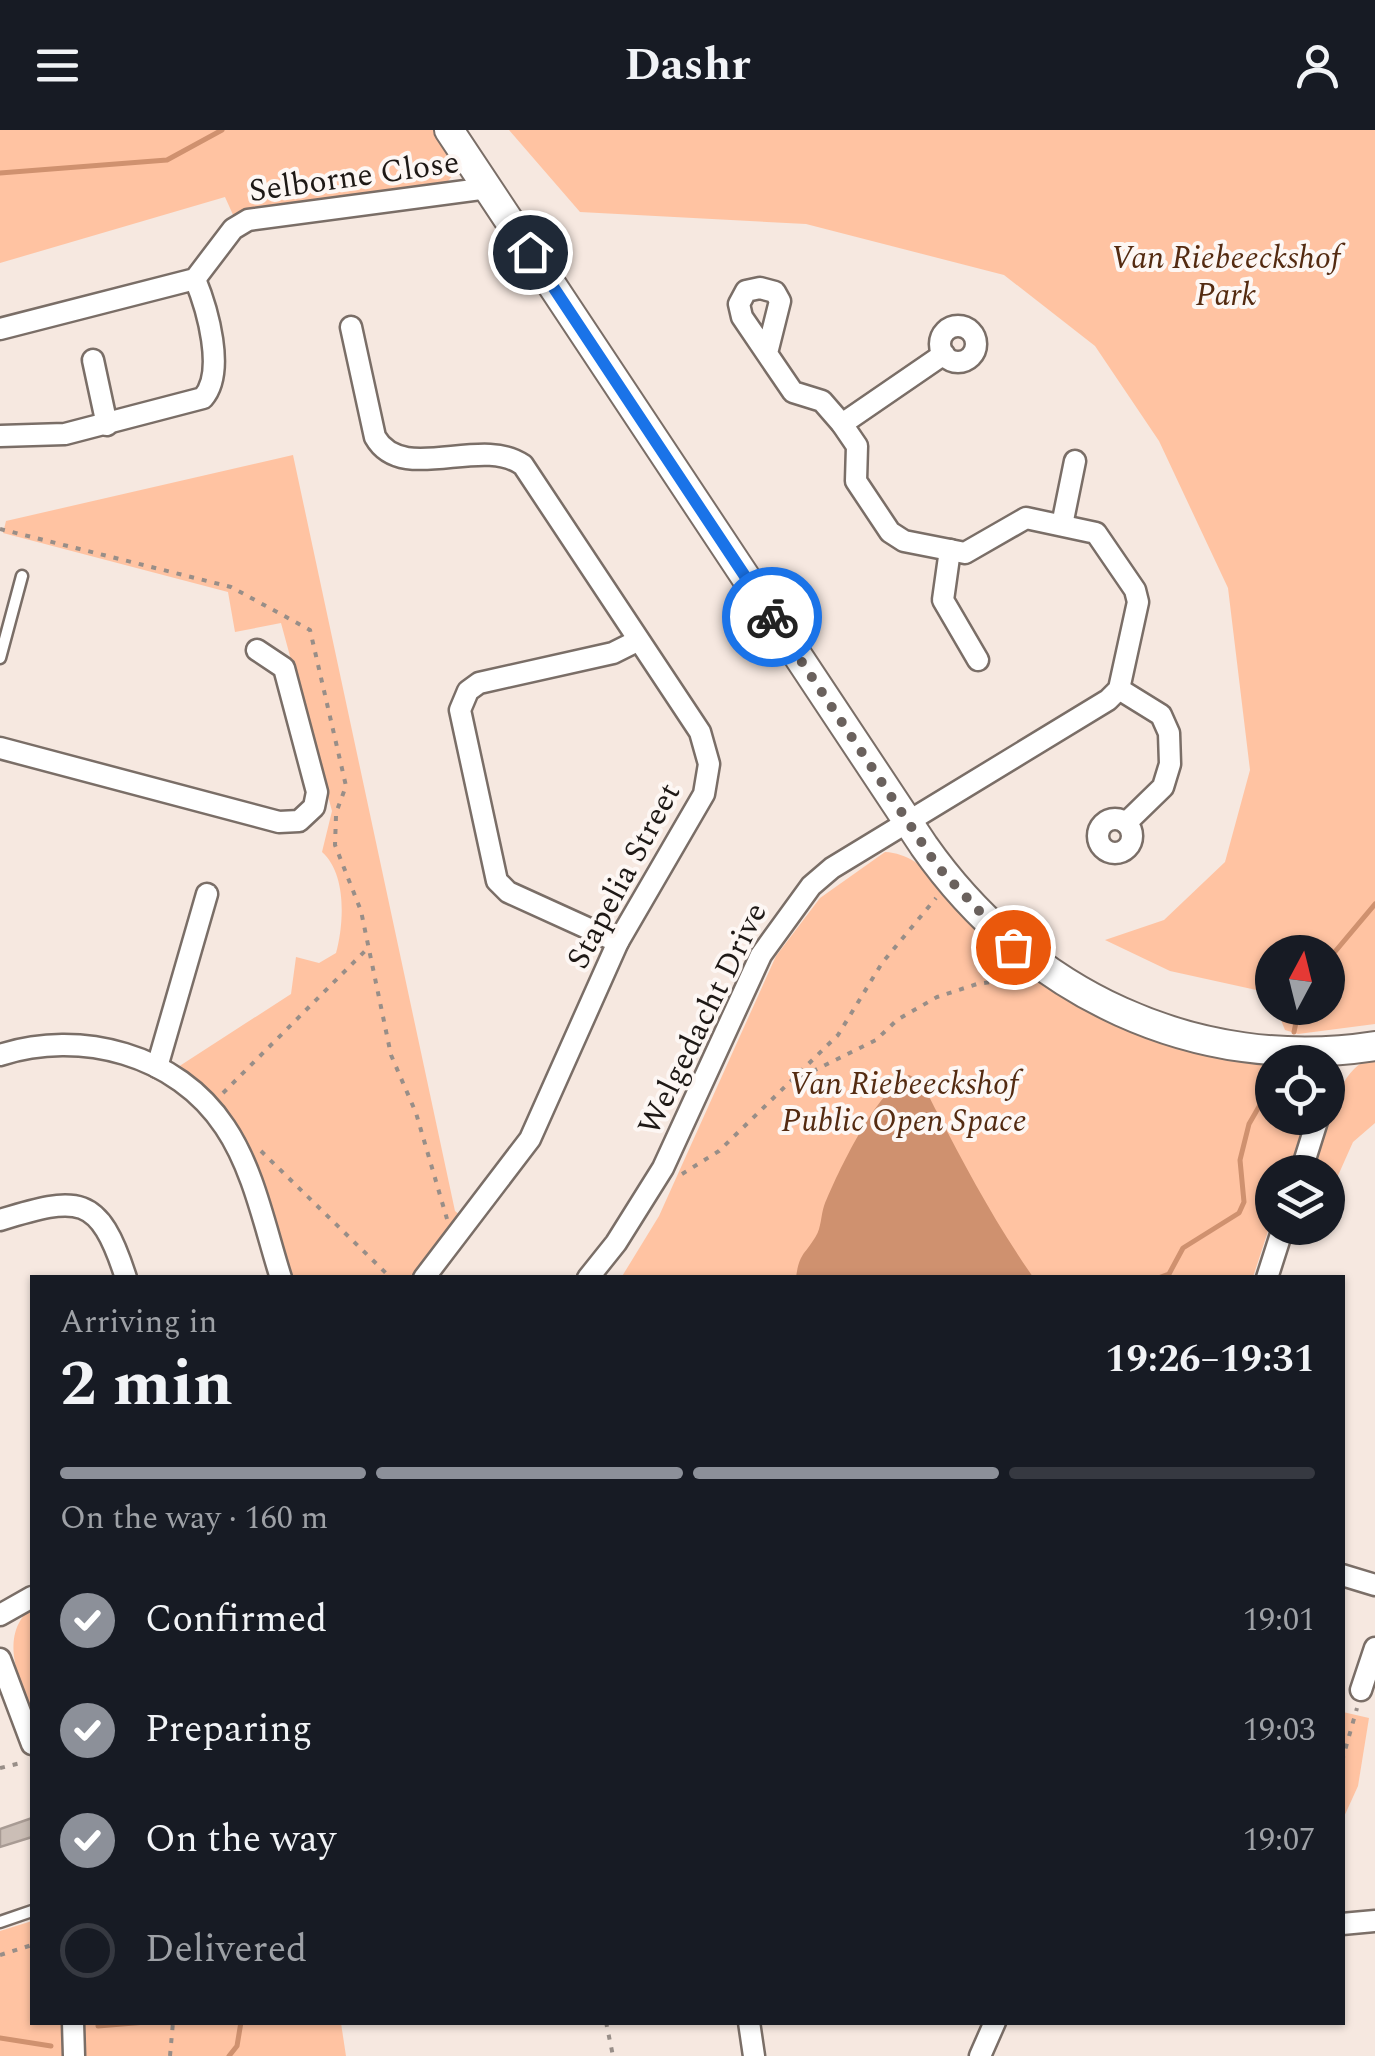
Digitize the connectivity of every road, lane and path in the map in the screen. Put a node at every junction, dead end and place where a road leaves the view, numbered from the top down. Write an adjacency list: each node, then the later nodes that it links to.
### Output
1 (450, 130): 2 (street)
2 (488, 188): 3 (street, Selborne Close); 25 (street)
3 (194, 279): 5 (street); 10 (street)
4 (351, 328): 17 (street, Stapelia Street)
5 (0, 329)
6 (768, 349): 9 (street)
7 (944, 354): 9 (street)
8 (93, 360): 10 (street)
9 (842, 424): 15 (street)
10 (107, 425): 11 (street)
11 (0, 436)
12 (1074, 461): 13 (street)
13 (1062, 525): 15 (street); 21 (street)
14 (0, 528): 24 (path)
15 (950, 550): 20 (street)
16 (22, 576): 19 (lane)
17 (637, 642): 29 (street, Stapelia Street); 29 (street)
18 (257, 650): 23 (street)
19 (0, 658)
20 (978, 660)
21 (1119, 689): 25 (street, Welgedacht Drive); 26 (street)
22 (0, 748): 23 (street)
23 (314, 807): 24 (path)
24 (336, 814): 30 (path)
25 (908, 822): 27 (street); 40 (street, Welgedacht Drive)
26 (1126, 823)
27 (953, 886): 31 (street); 37 (path)
28 (207, 894): 36 (street)
29 (618, 942): 42 (street, Stapelia Street)
30 (369, 946): 38 (path); 42 (path)
31 (1037, 965): 33 (street); 37 (path)
32 (1375, 1046): 34 (street)
33 (1255, 1049)
34 (1345, 1053)
35 (0, 1055): 36 (street)
36 (157, 1067): 38 (street)
37 (796, 1078): 40 (path)
38 (210, 1108): 45 (street)
39 (256, 1150): 46 (path)
40 (663, 1168): 48 (street, Welgedacht Drive)
41 (0, 1220): 44 (street)
42 (458, 1234): 47 (street, Stapelia Street)
43 (1278, 1245): 49 (street)
44 (125, 1275)
45 (280, 1275)
46 (388, 1275)
47 (426, 1275)
48 (590, 1275)
49 (1268, 1275)
50 (1345, 1576): 51 (street)
51 (1375, 1586)
52 (30, 1598): 53 (street)
53 (0, 1615)
54 (1375, 1648): 56 (street)
55 (0, 1659): 57 (street)
56 (1361, 1690): 58 (path)
57 (30, 1739)
58 (1345, 1750)
59 (30, 1760): 60 (path)
60 (0, 1768)
61 (30, 1912): 63 (lane)
62 (1375, 1921): 64 (street)
63 (0, 1922)
64 (1345, 1924)
65 (30, 1946): 66 (path)
66 (0, 1955)
67 (74, 2025): 73 (street)
68 (173, 2025): 74 (path)
69 (607, 2025): 75 (path)
70 (749, 2025): 76 (street)
71 (994, 2025): 72 (street)
72 (988, 2054)
73 (74, 2056)
74 (170, 2056)
75 (613, 2056)
76 (754, 2056)

